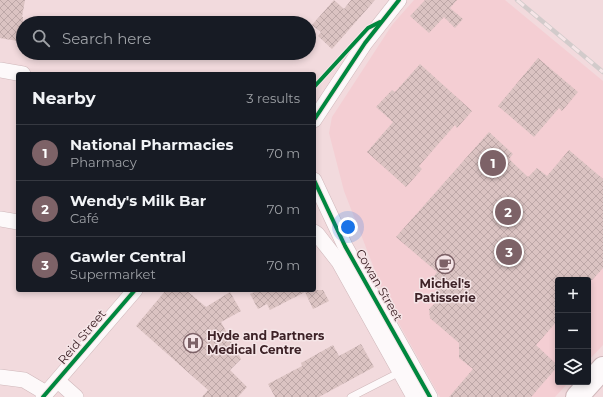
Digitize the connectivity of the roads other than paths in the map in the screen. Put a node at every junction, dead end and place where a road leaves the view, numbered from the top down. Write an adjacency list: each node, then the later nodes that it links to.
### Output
1 (399, 0): 4 (street)
2 (0, 70): 3 (street)
3 (16, 73)
4 (316, 117)
5 (316, 184): 10 (street, Cowan Street)
6 (0, 219): 7 (street)
7 (16, 222)
8 (316, 233): 10 (street, Cowan Street)
9 (133, 292): 13 (street, Reid Street)
10 (406, 368): 17 (lane); 18 (street, Cowan Street); 19 (street, Cowan Street)
11 (603, 368): 15 (main road)
12 (0, 377): 14 (street)
13 (58, 381): 14 (street, Reid Street); 16 (street)
14 (45, 395)
15 (583, 395)
16 (76, 397)
17 (351, 397)
18 (414, 397)
19 (430, 397)

